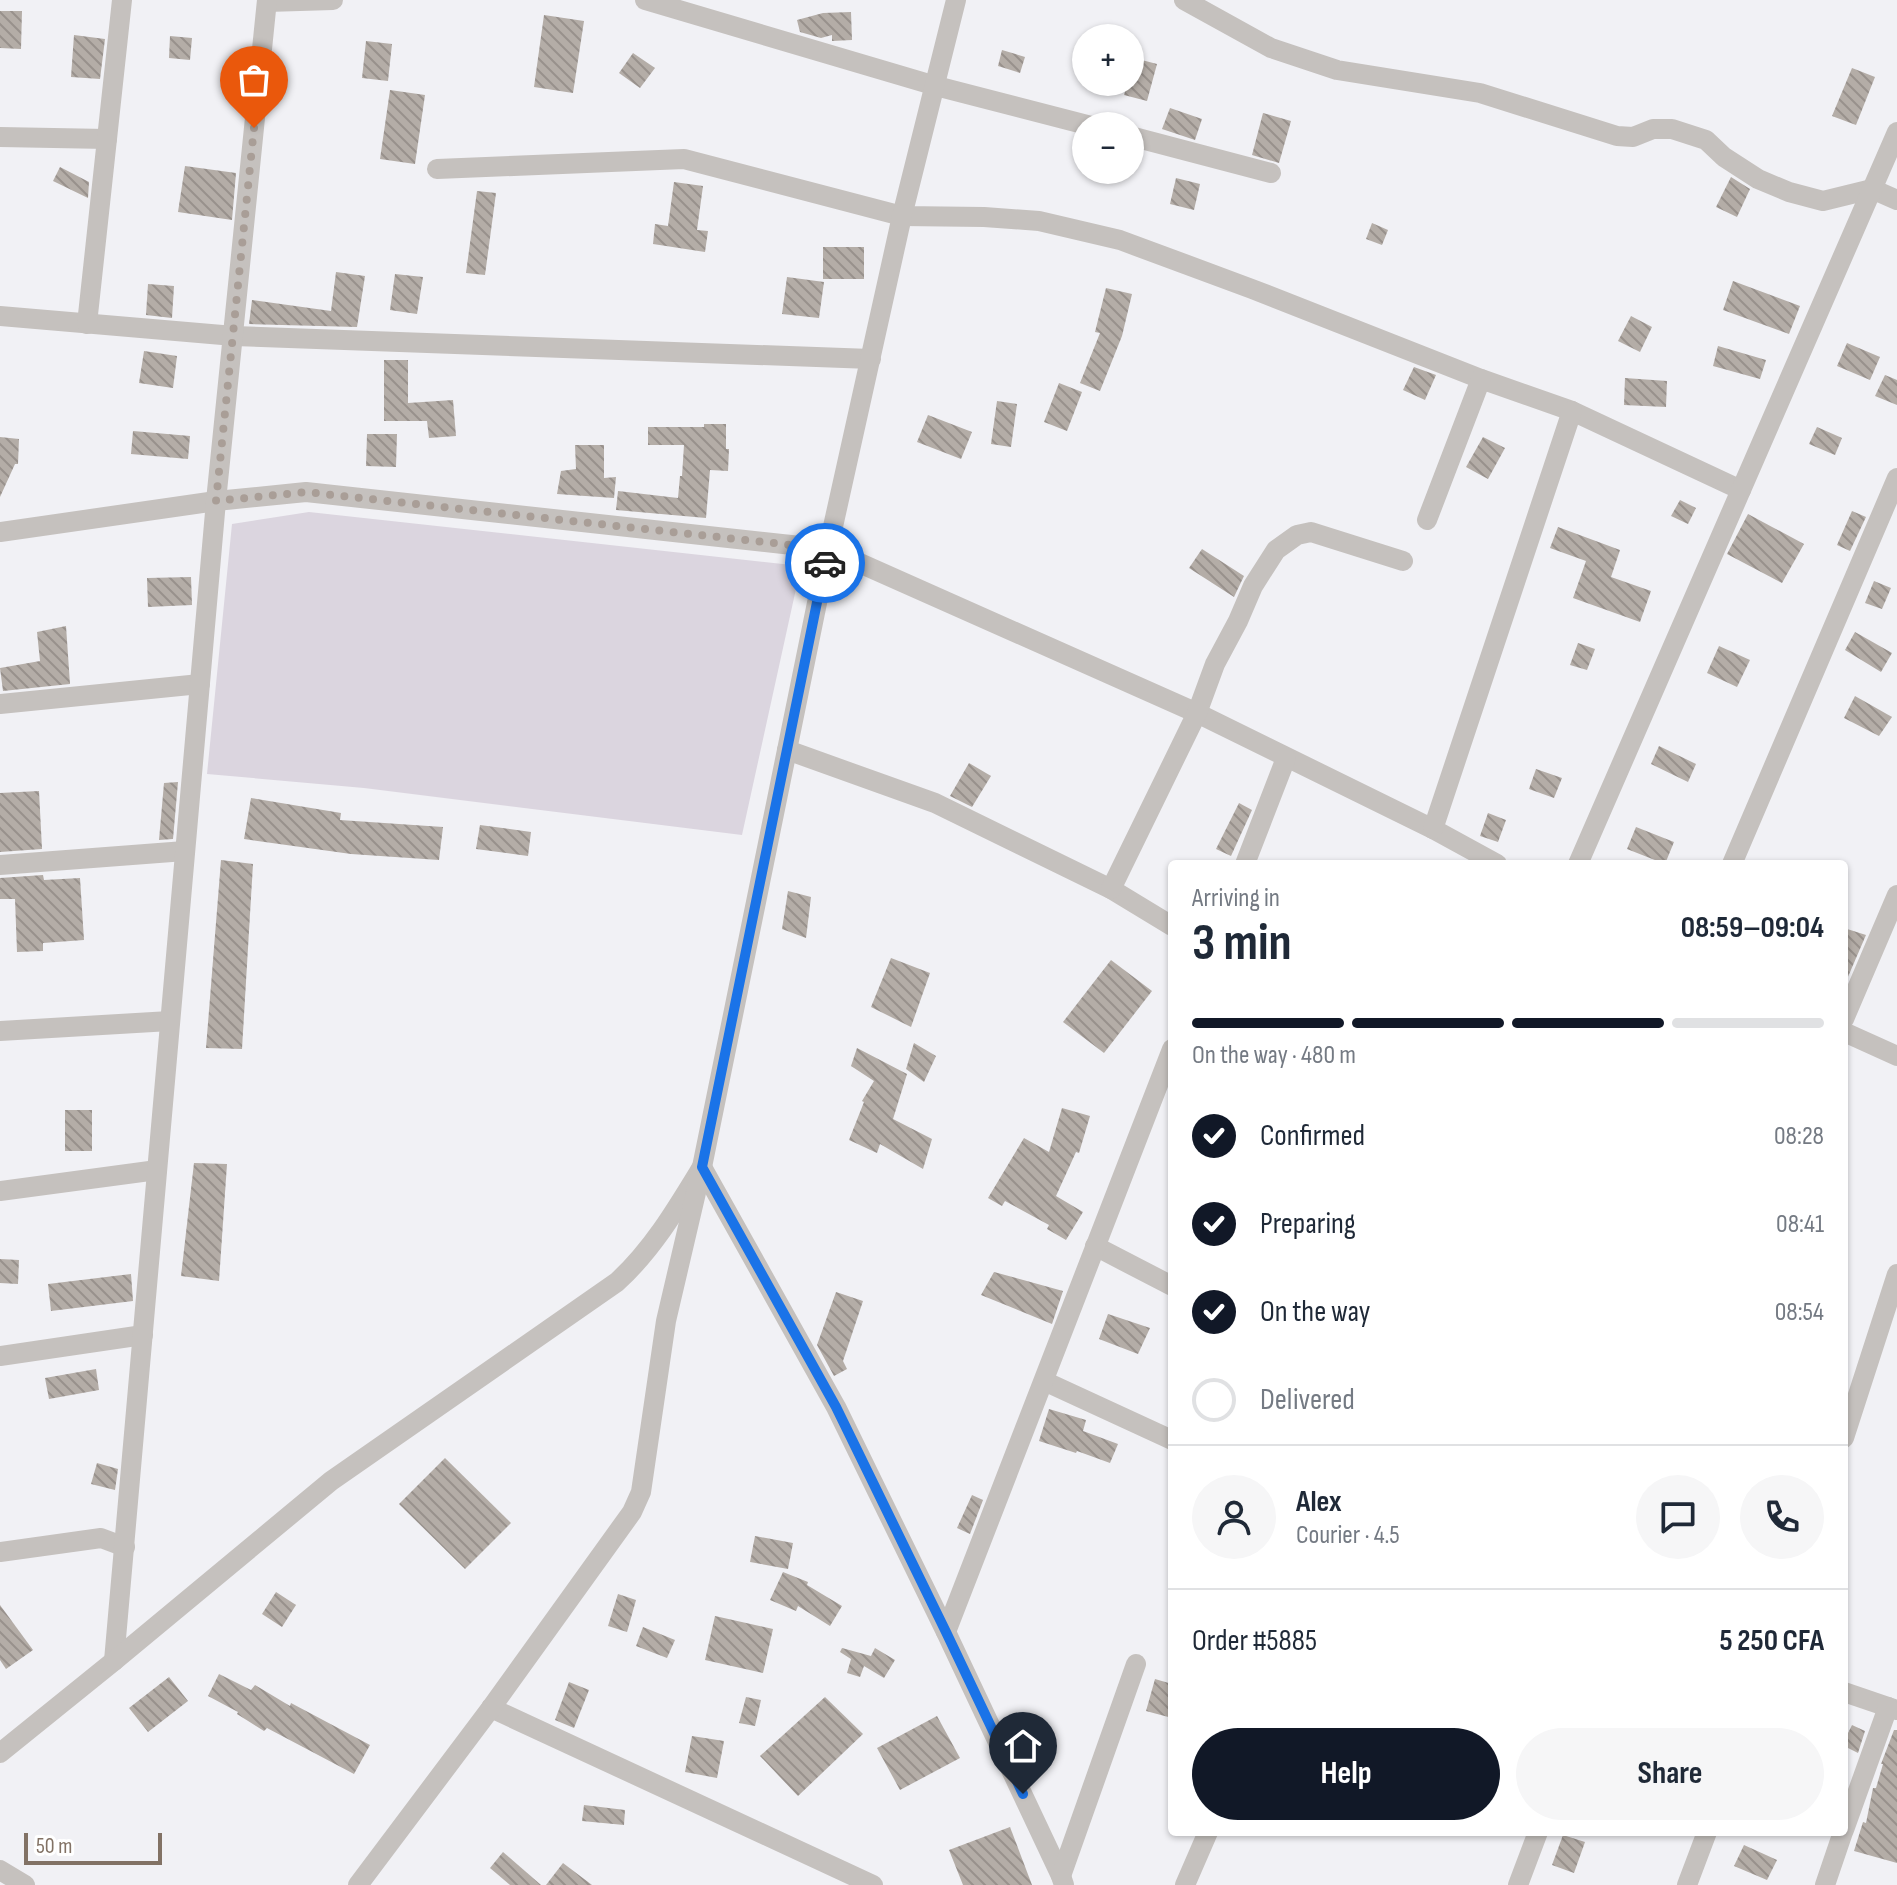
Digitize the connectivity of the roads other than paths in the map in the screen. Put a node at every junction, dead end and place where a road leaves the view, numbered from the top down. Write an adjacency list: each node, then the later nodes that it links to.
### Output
1 (122, 0): 11 (street)
2 (333, 0): 6 (street)
3 (645, 0): 7 (street)
4 (956, 0): 7 (street)
5 (1184, 0): 15 (street)
6 (267, 1): 20 (street)
7 (936, 86): 8 (street); 17 (street)
8 (1072, 121)
9 (1897, 132): 15 (street)
10 (0, 137): 11 (street)
11 (107, 139): 19 (street)
12 (1144, 140): 14 (street)
13 (437, 169): 17 (street)
14 (1271, 173)
15 (1872, 189): 16 (street); 25 (street)
16 (1897, 200)
17 (902, 216): 21 (street); 22 (street)
18 (0, 316): 19 (street)
19 (87, 324): 20 (street)
20 (234, 336): 21 (street); 26 (street)
21 (871, 359): 29 (street)
22 (1481, 379): 23 (street); 27 (street)
23 (1572, 411): 25 (street); 36 (street)
24 (1896, 481): 41 (street)
25 (1741, 490): 40 (street)
26 (216, 501): 28 (street); 29 (street); 31 (street)
27 (1427, 520)
28 (0, 532)
29 (828, 549): 33 (street); 34 (street)
30 (1403, 561): 33 (street)
31 (200, 684): 32 (street); 37 (street)
32 (0, 704)
33 (1197, 713): 35 (street); 43 (street)
34 (787, 750): 43 (street); 52 (street)
35 (1286, 758): 36 (street); 38 (street)
36 (1433, 829): 39 (street)
37 (185, 851): 42 (street); 47 (street)
38 (1247, 860)
39 (1490, 860)
40 (1580, 860)
41 (1734, 860)
42 (0, 865)
43 (1111, 889): 45 (street)
44 (1897, 895): 46 (street)
45 (1168, 924)
46 (1848, 1010)
47 (170, 1021): 48 (street); 53 (street)
48 (0, 1031)
49 (1848, 1034): 50 (street)
50 (1897, 1056)
51 (1168, 1059): 55 (street)
52 (702, 1167): 65 (street); 66 (street); 69 (street)
53 (157, 1170): 54 (street); 58 (street)
54 (0, 1191)
55 (1095, 1246): 57 (street); 60 (street)
56 (1897, 1274): 61 (street)
57 (1168, 1284)
58 (143, 1335): 59 (street); 63 (street)
59 (0, 1356)
60 (1044, 1381): 62 (street); 65 (street)
61 (1848, 1426)
62 (1168, 1438)
63 (125, 1547): 64 (street); 66 (street)
64 (0, 1552)
65 (946, 1632): 78 (street)
66 (114, 1661): 71 (street)
67 (1136, 1664): 78 (street)
68 (1848, 1693): 70 (street)
69 (491, 1708): 80 (street); 81 (street)
70 (1892, 1708): 72 (street)
71 (0, 1753)
72 (1848, 1821)
73 (1206, 1836): 82 (street)
74 (1536, 1836): 83 (street)
75 (1705, 1836): 84 (street)
76 (1842, 1836): 85 (street)
77 (0, 1870): 79 (street)
78 (1062, 1880)
79 (25, 1885)
80 (358, 1885)
81 (873, 1885)
82 (1185, 1885)
83 (1518, 1885)
84 (1687, 1885)
85 (1825, 1885)

